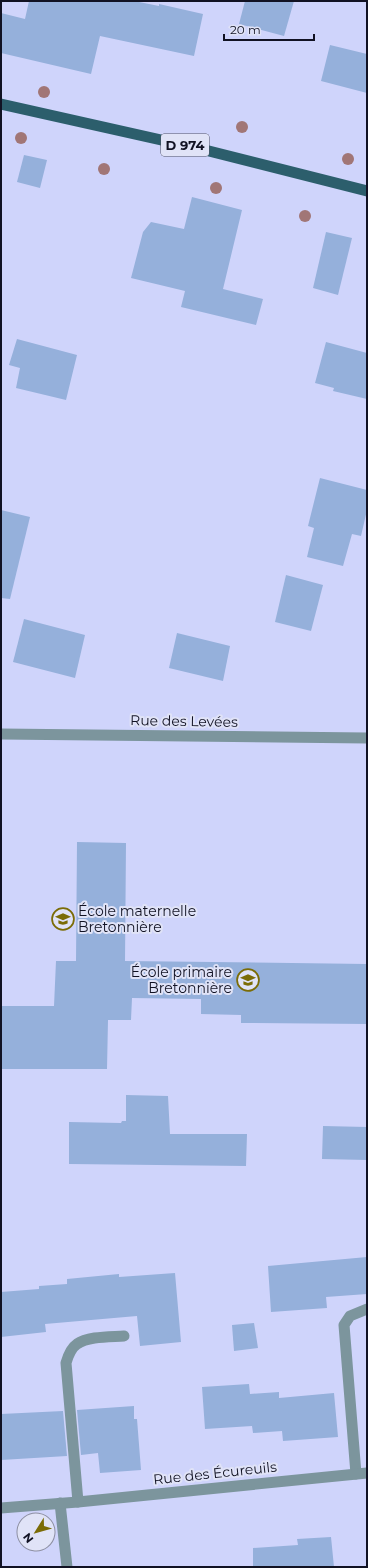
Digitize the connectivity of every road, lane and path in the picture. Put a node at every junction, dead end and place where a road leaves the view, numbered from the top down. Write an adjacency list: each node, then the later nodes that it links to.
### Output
1 (1, 104): 2 (main road, D 974)
2 (367, 191)
3 (1, 734): 4 (street, Rue des Levées)
4 (367, 738)
5 (367, 1308): 8 (street)
6 (124, 1336): 9 (street)
7 (367, 1473): 8 (street, Rue des Écureuils)
8 (356, 1474): 9 (street, Rue des Écureuils)
9 (78, 1502): 10 (street, Rue des Écureuils)
10 (60, 1503): 11 (street, Rue des Écureuils); 12 (street)
11 (1, 1508)
12 (67, 1567)

